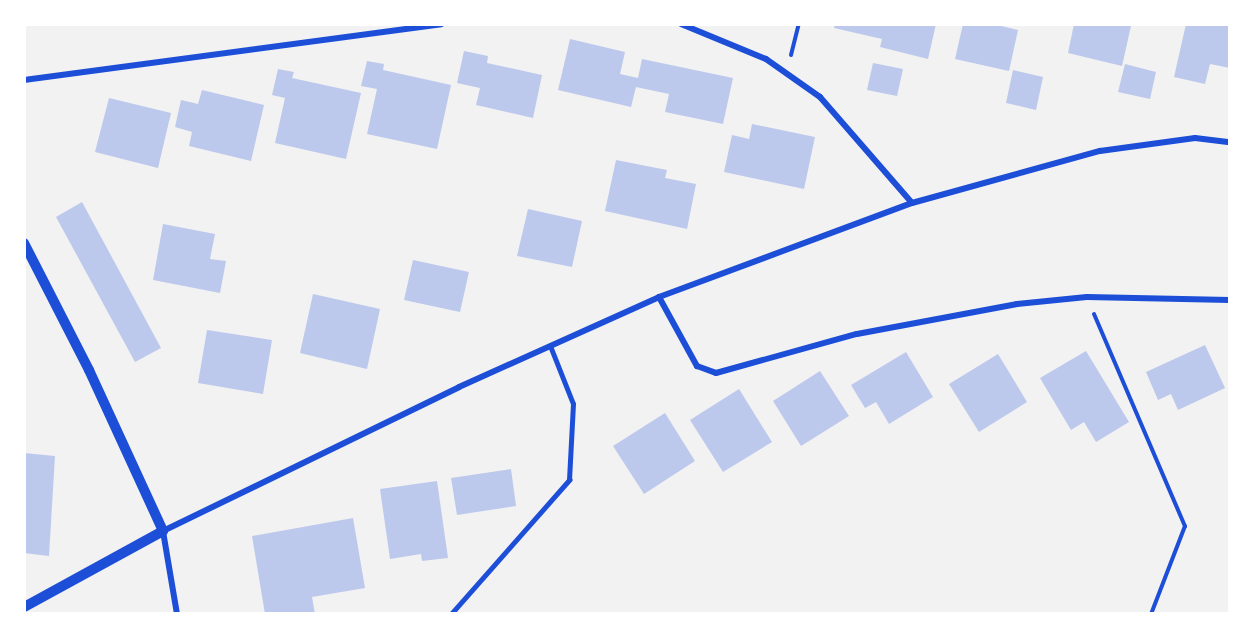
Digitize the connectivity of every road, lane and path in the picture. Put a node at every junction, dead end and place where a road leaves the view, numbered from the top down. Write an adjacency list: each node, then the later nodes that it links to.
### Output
1 (441, 24): 5 (street)
2 (681, 24): 4 (street)
3 (799, 24): 4 (path)
4 (787, 74): 7 (street)
5 (24, 80)
6 (1230, 142): 7 (street)
7 (912, 203): 9 (street)
8 (24, 243): 13 (street)
9 (659, 297): 10 (street); 12 (street)
10 (1087, 297): 11 (street); 17 (path)
11 (1230, 300)
12 (550, 346): 13 (street); 16 (lane)
13 (163, 531): 14 (street); 15 (street)
14 (24, 607)
15 (177, 614)
16 (451, 614)
17 (1151, 614)

